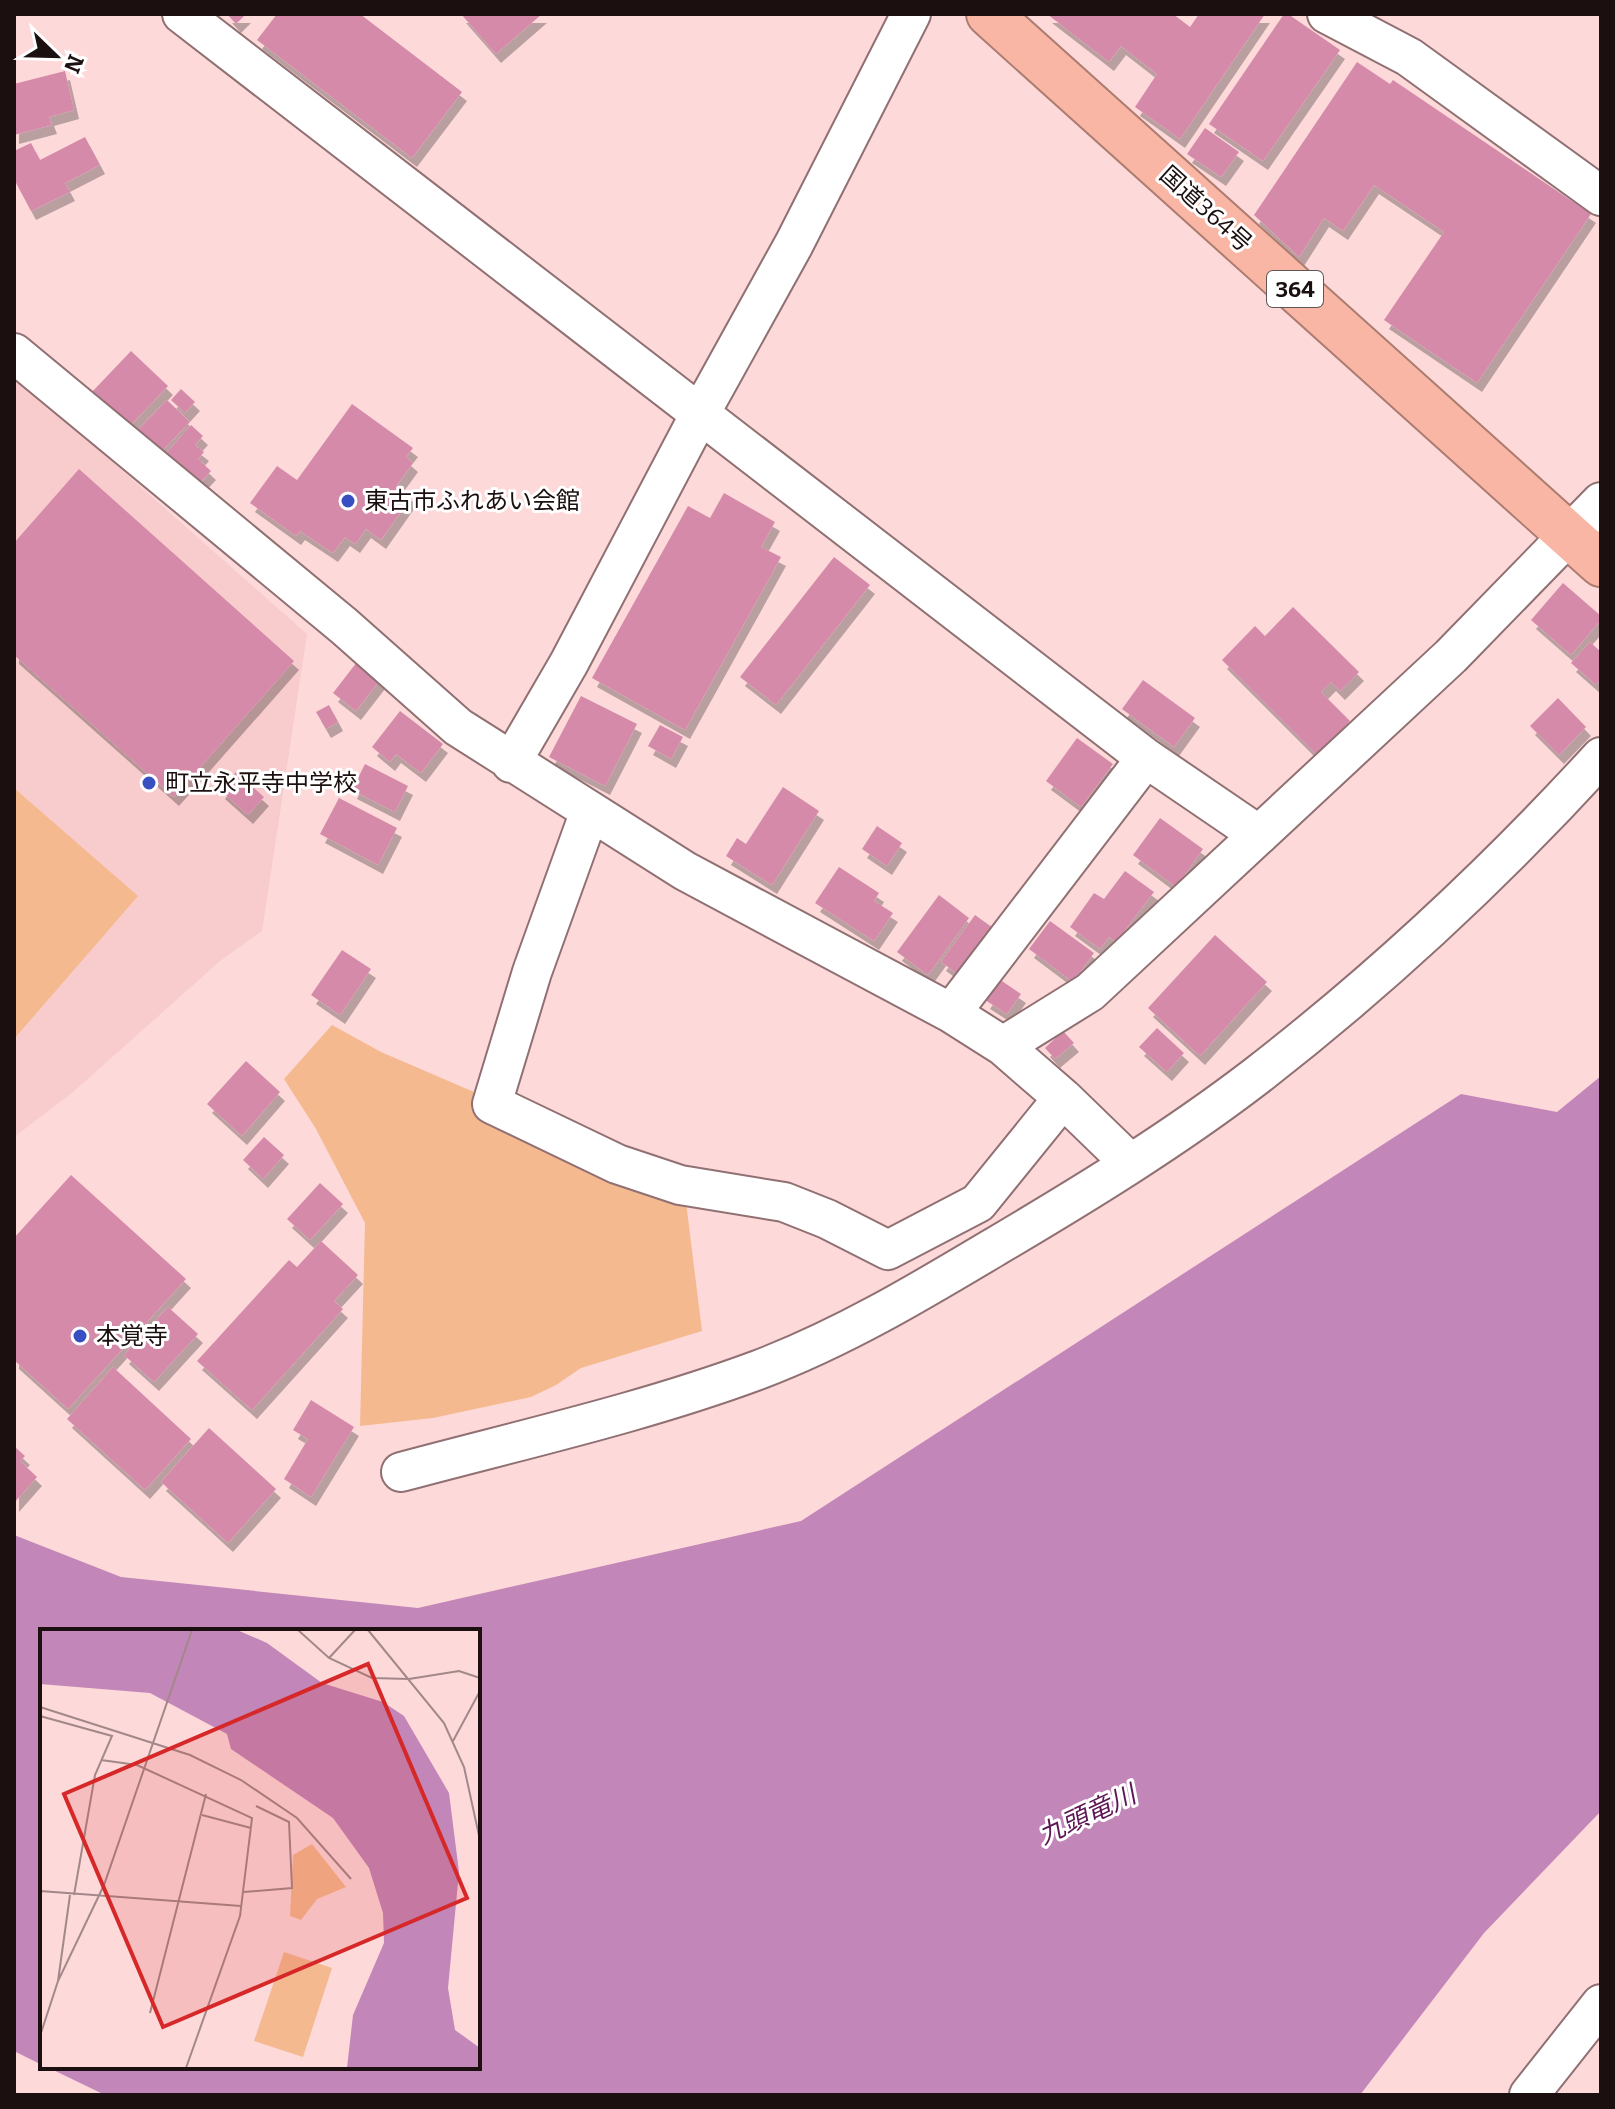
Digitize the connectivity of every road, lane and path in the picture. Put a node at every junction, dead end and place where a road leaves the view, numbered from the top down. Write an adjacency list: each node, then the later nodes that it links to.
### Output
1 (182, 14): 7 (street)
2 (911, 14): 7 (street)
3 (989, 14): 9 (highway, 国道364号 / 364)
4 (1327, 14): 5 (street)
5 (1601, 196)
6 (14, 353): 13 (street)
7 (701, 412): 12 (street); 13 (street)
8 (1601, 502): 9 (street)
9 (1569, 534): 10 (highway, 国道364号 / 364); 15 (street)
10 (1601, 564)
11 (1601, 757): 19 (street)
12 (1146, 758): 15 (street); 16 (street)
13 (511, 763): 14 (street)
14 (590, 811): 16 (street); 18 (street)
15 (1259, 835): 17 (street)
16 (951, 1013): 17 (street)
17 (1003, 1046): 18 (street)
18 (1063, 1098): 19 (street)
19 (1130, 1163): 20 (street)
20 (401, 1472)
21 (1601, 2004): 22 (street)
22 (1529, 2095)

